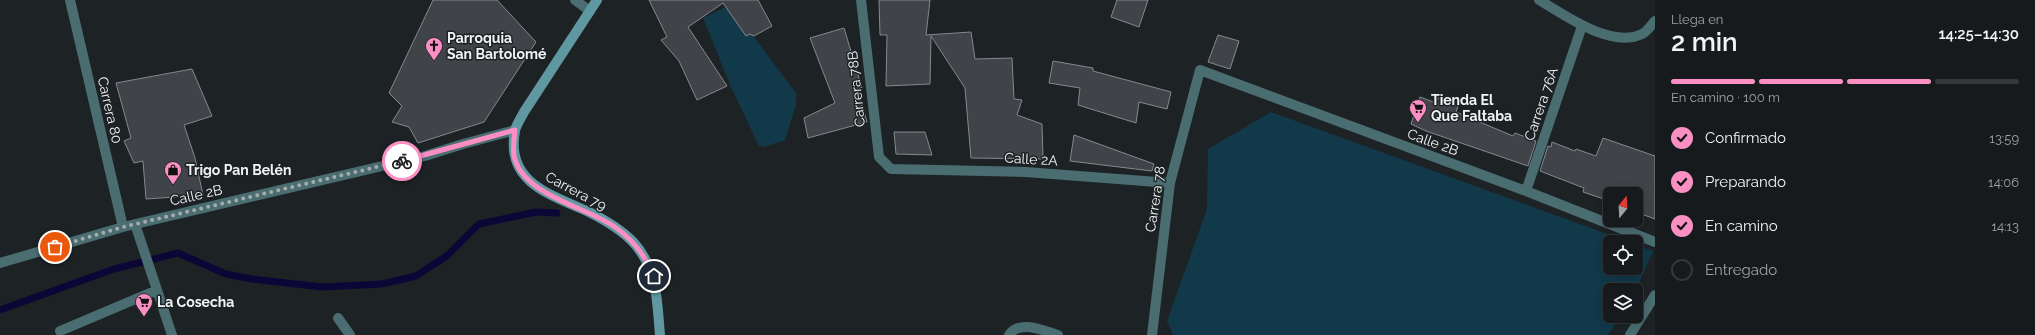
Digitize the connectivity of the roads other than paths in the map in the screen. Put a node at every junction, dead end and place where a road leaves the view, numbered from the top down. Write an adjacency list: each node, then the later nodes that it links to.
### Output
1 (70, 0): 15 (street, Carrera 80)
2 (575, 0): 6 (street)
3 (598, 0): 6 (main road)
4 (861, 0): 11 (street, Carrera 78B)
5 (1539, 0): 8 (street)
6 (590, 11): 10 (main road)
7 (1655, 21): 8 (street)
8 (1582, 26): 13 (street, Carrera 76A)
9 (1200, 70): 12 (street, Carrera 78); 13 (street, Calle 2B)
10 (515, 130): 14 (street, Calle 2B); 24 (main road, Carrera 79)
11 (891, 169): 12 (street, Calle 2A)
12 (1170, 183): 27 (street, Carrera 78)
13 (1526, 191): 16 (street, Calle 2B)
14 (135, 224): 15 (street, Calle 2B); 18 (street)
15 (123, 227): 17 (street, Calle 2B)
16 (1655, 242)
17 (0, 263)
18 (157, 290): 21 (street); 22 (street)
19 (1655, 296): 28 (street)
20 (338, 318): 23 (street)
21 (60, 332)
22 (172, 335)
23 (350, 335)
24 (660, 335)
25 (1009, 335): 26 (street)
26 (1058, 335)
27 (1152, 335)
28 (1630, 335)

